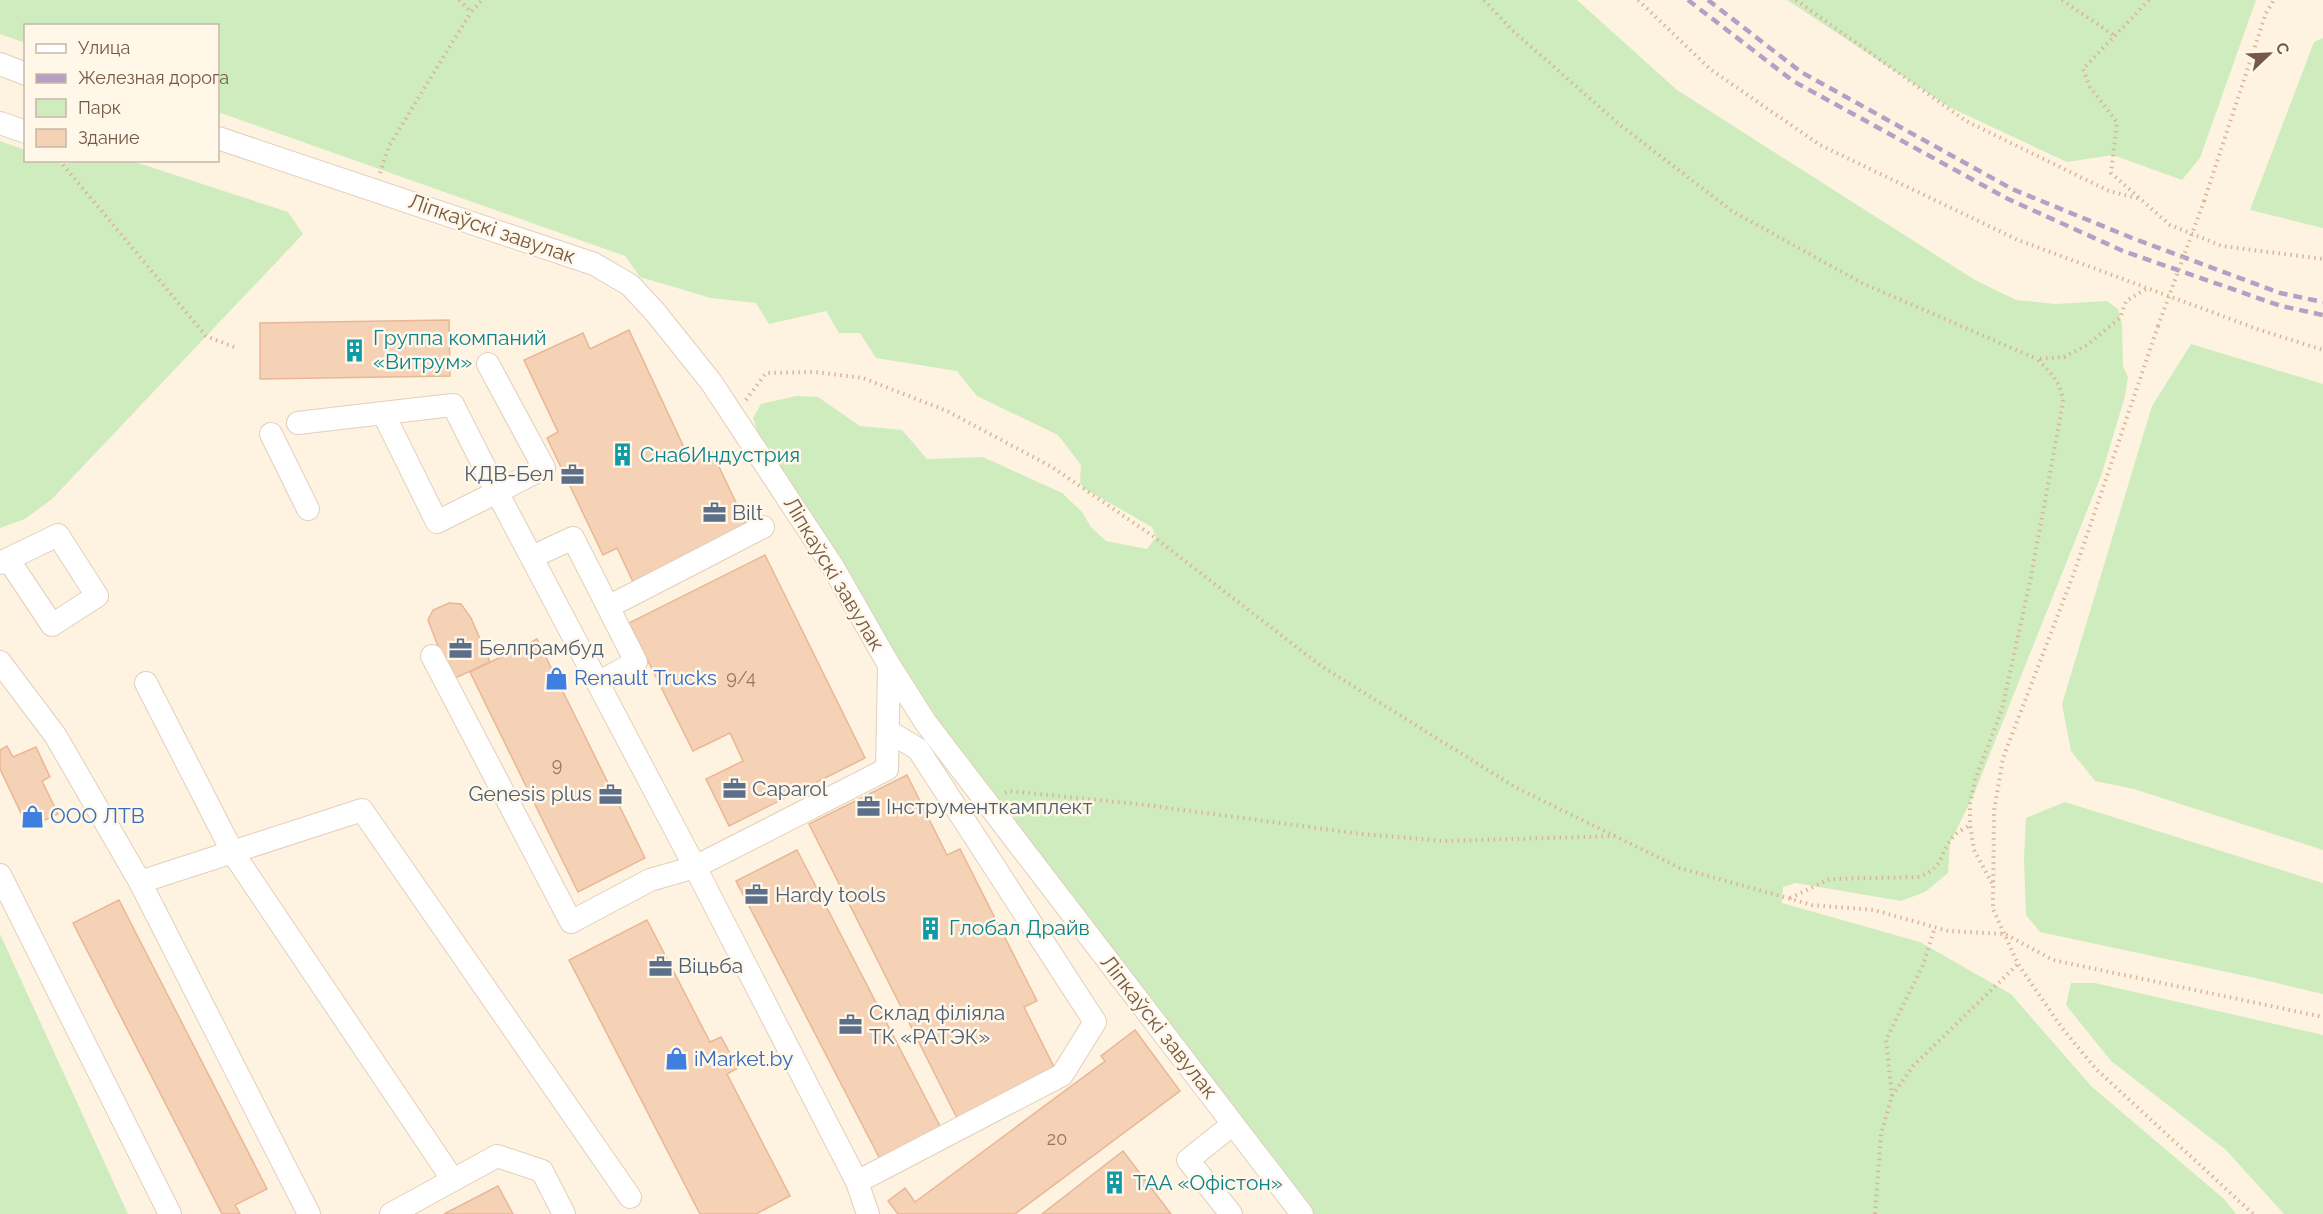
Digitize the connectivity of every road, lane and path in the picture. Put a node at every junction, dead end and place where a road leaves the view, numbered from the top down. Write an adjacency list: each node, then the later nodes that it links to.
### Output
1 (459, 0): 9 (path)
2 (482, 0): 9 (path)
3 (1484, 0): 23 (path)
4 (1638, 0): 20 (path)
5 (1796, 0): 18 (path)
6 (2062, 0): 10 (path)
7 (2149, 0): 10 (path)
8 (2274, 0): 47 (path, bridge)
9 (471, 12): 17 (path)
10 (2115, 36): 18 (path)
11 (0, 64): 12 (street)
12 (24, 73)
13 (0, 123): 14 (street)
14 (24, 131)
15 (219, 138): 17 (street, Ліпкаўскі завулак)
16 (61, 162): 21 (path)
17 (375, 189): 26 (street, Ліпкаўскі завулак)
18 (2141, 199): 19 (path)
19 (2323, 260)
20 (2147, 289): 22 (path); 23 (path)
21 (236, 348)
22 (2323, 350)
23 (2037, 359): 41 (path)
24 (488, 363): 29 (street)
25 (383, 413): 27 (street); 29 (street); 29 (street)
26 (733, 416): 36 (street, Ліпкаўскі завулак); 42 (path)
27 (298, 423)
28 (271, 434): 30 (street)
29 (497, 492): 32 (street)
30 (308, 510)
31 (763, 527): 33 (street)
32 (532, 557): 33 (street); 38 (street)
33 (608, 607): 38 (street)
34 (432, 656): 44 (street)
35 (0, 662): 46 (street)
36 (888, 665): 39 (street); 40 (street, Ліпкаўскі завулак)
37 (146, 683): 43 (street)
38 (598, 683): 44 (street)
39 (888, 731): 44 (street); 56 (street)
40 (984, 800): 42 (path); 54 (street, Ліпкаўскі завулак)
41 (1970, 825): 47 (path); 48 (path)
42 (1616, 836): 48 (path)
43 (233, 853): 46 (street); 55 (street); 57 (street)
44 (695, 867): 56 (street)
45 (0, 875): 59 (street)
46 (140, 882): 60 (street)
47 (1992, 883): 50 (path)
48 (1789, 899): 49 (path)
49 (1935, 927): 50 (path); 53 (path)
50 (2005, 934): 51 (path); 52 (path)
51 (2018, 964): 53 (path); 66 (path)
52 (2323, 1017)
53 (1892, 1096): 65 (path)
54 (1233, 1124): 58 (street, Ліпкаўскі завулак); 64 (street)
55 (453, 1180): 61 (street); 62 (street)
56 (857, 1182): 63 (street)
57 (630, 1197)
58 (1291, 1210)
59 (171, 1214)
60 (309, 1214)
61 (392, 1214)
62 (564, 1214)
63 (868, 1214)
64 (1231, 1214)
65 (1875, 1214)
66 (2253, 1214)

